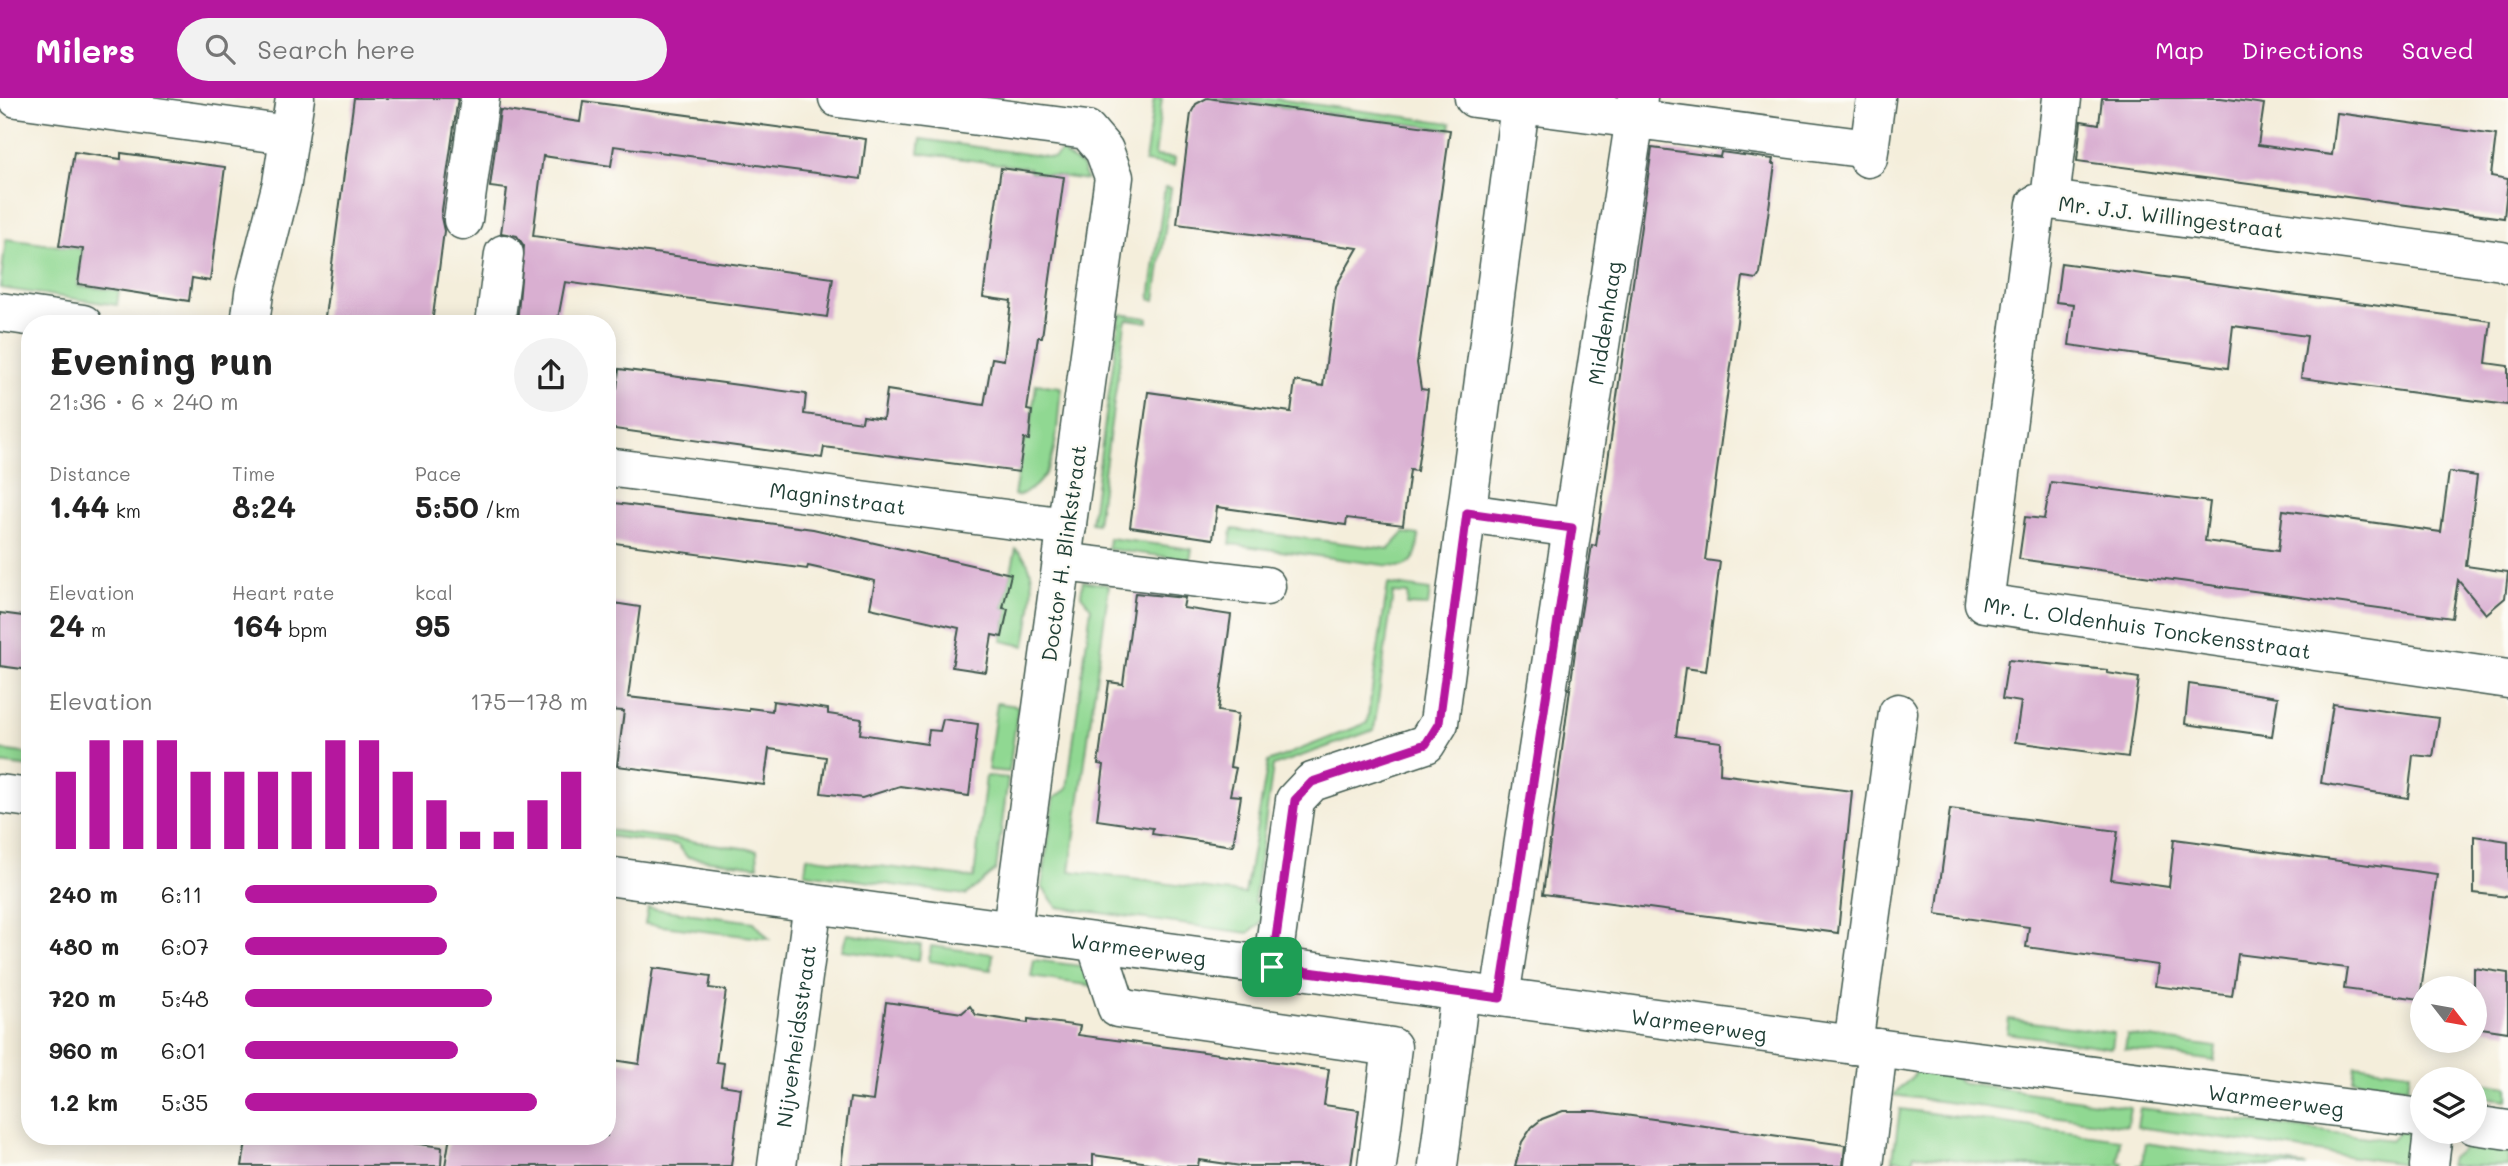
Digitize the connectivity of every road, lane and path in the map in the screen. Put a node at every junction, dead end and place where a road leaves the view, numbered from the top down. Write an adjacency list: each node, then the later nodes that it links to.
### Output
1 (16, 98): 10 (street)
2 (295, 98): 10 (street)
3 (481, 98): 12 (street)
4 (838, 98): 23 (street, Doctor H. Blinkstraat)
5 (1474, 98): 8 (street)
6 (1876, 98): 9 (street)
7 (2062, 98): 11 (street)
8 (1521, 101): 9 (street); 21 (street)
9 (1637, 108): 22 (street, Middenhaag)
10 (288, 135): 17 (street)
11 (2050, 200): 14 (street, Mr. J.J. Willingestraat); 19 (street, Mr. J.J. Willingestraat)
12 (464, 220)
13 (504, 254): 18 (street)
14 (2508, 264)
15 (0, 312): 16 (street)
16 (21, 315)
17 (251, 315)
18 (496, 315)
19 (2010, 406): 25 (street, Mr. L. Oldenhuis Tonckensstraat)
20 (616, 469): 23 (street, Magninstraat)
21 (1467, 513): 22 (street); 33 (street)
22 (1572, 528): 35 (street, Middenhaag)
23 (1064, 544): 24 (street, Magninstraat); 31 (street, Doctor H. Blinkstraat)
24 (1265, 586)
25 (2508, 679)
26 (1898, 713): 36 (street)
27 (0, 794): 28 (street)
28 (21, 797)
29 (616, 877): 30 (street, Warmeerweg)
30 (813, 904): 31 (street, Warmeerweg); 41 (street, Nijverheidsstraat)
31 (1012, 929): 32 (street, Warmeerweg)
32 (1096, 943): 33 (street, Warmeerweg); 42 (street)
33 (1272, 967): 34 (street, Warmeerweg)
34 (1460, 992): 35 (street, Warmeerweg); 43 (street)
35 (1500, 998): 36 (street, Warmeerweg)
36 (1865, 1046): 37 (street, Warmeerweg); 44 (street)
37 (2410, 1116)
38 (2487, 1127): 39 (street)
39 (2508, 1130)
40 (2432, 1144): 45 (street)
41 (776, 1166)
42 (1377, 1166)
43 (1438, 1166)
44 (1864, 1166)
45 (2429, 1166)

